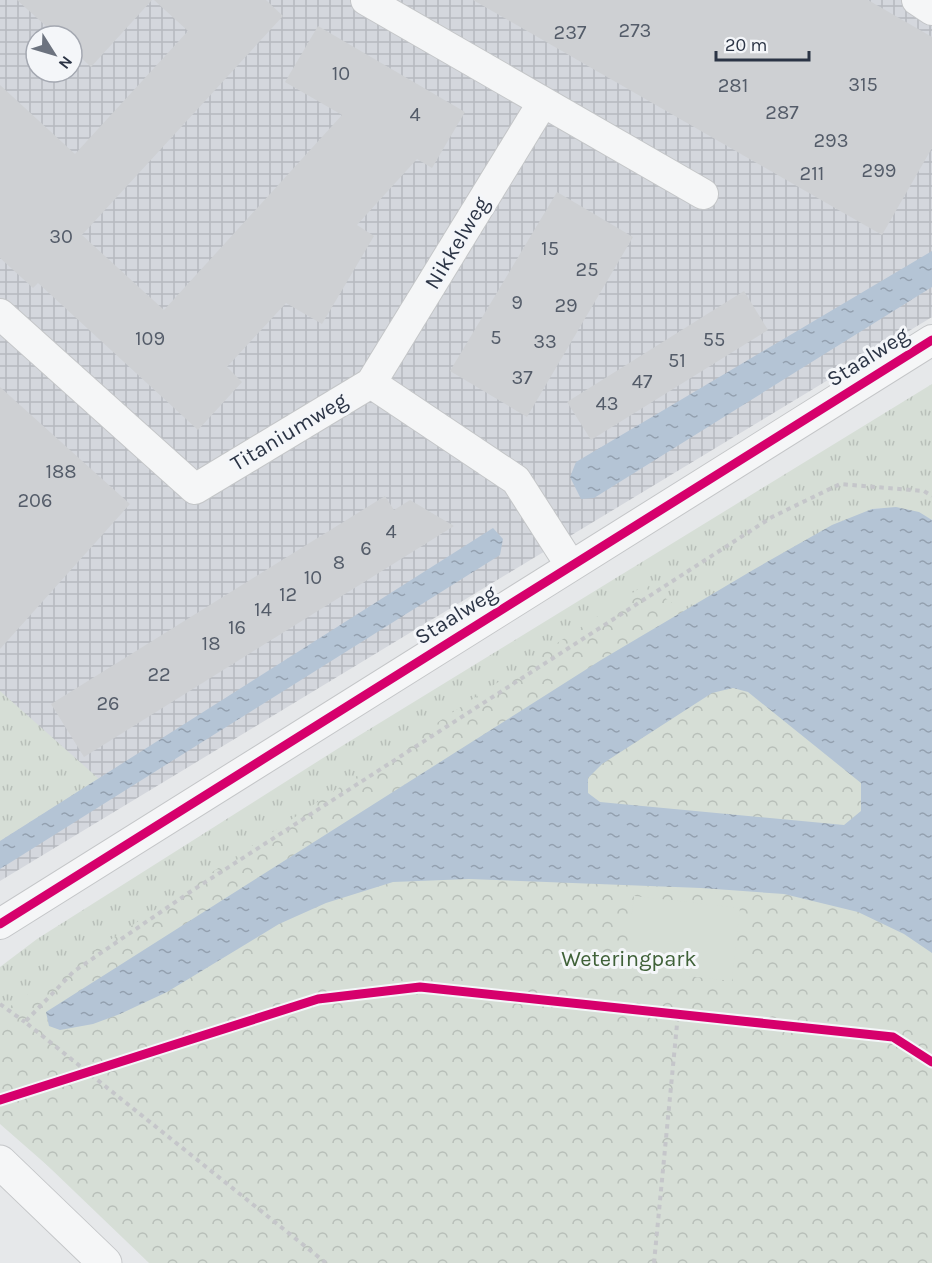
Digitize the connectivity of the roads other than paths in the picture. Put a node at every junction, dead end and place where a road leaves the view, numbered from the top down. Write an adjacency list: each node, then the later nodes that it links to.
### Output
1 (366, 0): 3 (street)
2 (916, 0): 4 (street)
3 (395, 7): 5 (street)
4 (932, 10)
5 (543, 102): 6 (street); 9 (street, Nikkelweg)
6 (703, 194)
7 (0, 314): 9 (street, Titaniumweg)
8 (932, 340): 10 (street, Staalweg)
9 (371, 383): 10 (street, Titaniumweg)
10 (571, 566): 11 (street, Staalweg)
11 (0, 924)
12 (0, 1162): 13 (street)
13 (105, 1263)

